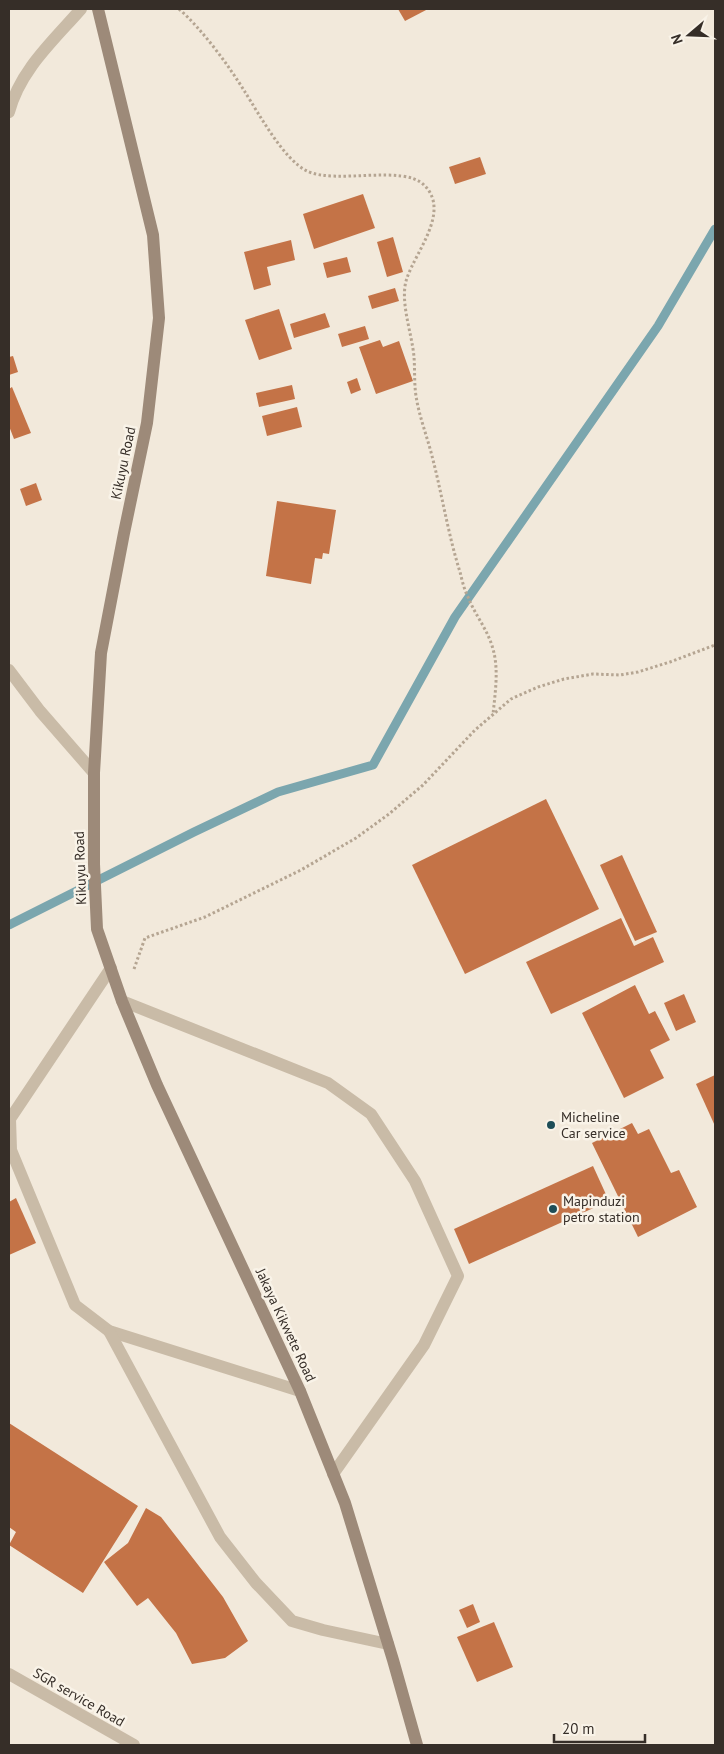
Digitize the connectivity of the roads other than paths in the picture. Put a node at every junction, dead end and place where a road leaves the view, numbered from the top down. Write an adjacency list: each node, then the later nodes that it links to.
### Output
1 (81, 9): 3 (street)
2 (98, 9): 5 (main road, Kikuyu Road)
3 (9, 112)
4 (9, 670): 5 (street)
5 (94, 773): 6 (main road, Kikuyu Road)
6 (97, 929): 7 (main road, Jakaya Kikwete Road)
7 (111, 968): 8 (main road, Jakaya Kikwete Road); 9 (street)
8 (122, 1002): 10 (main road, Jakaya Kikwete Road); 11 (street)
9 (109, 1331): 10 (street); 12 (street)
10 (300, 1391): 11 (main road, Jakaya Kikwete Road)
11 (333, 1474): 12 (main road, Jakaya Kikwete Road)
12 (388, 1644): 15 (main road, Jakaya Kikwete Road)
13 (9, 1674): 14 (street, SGR service Road)
14 (134, 1745)
15 (417, 1745)

